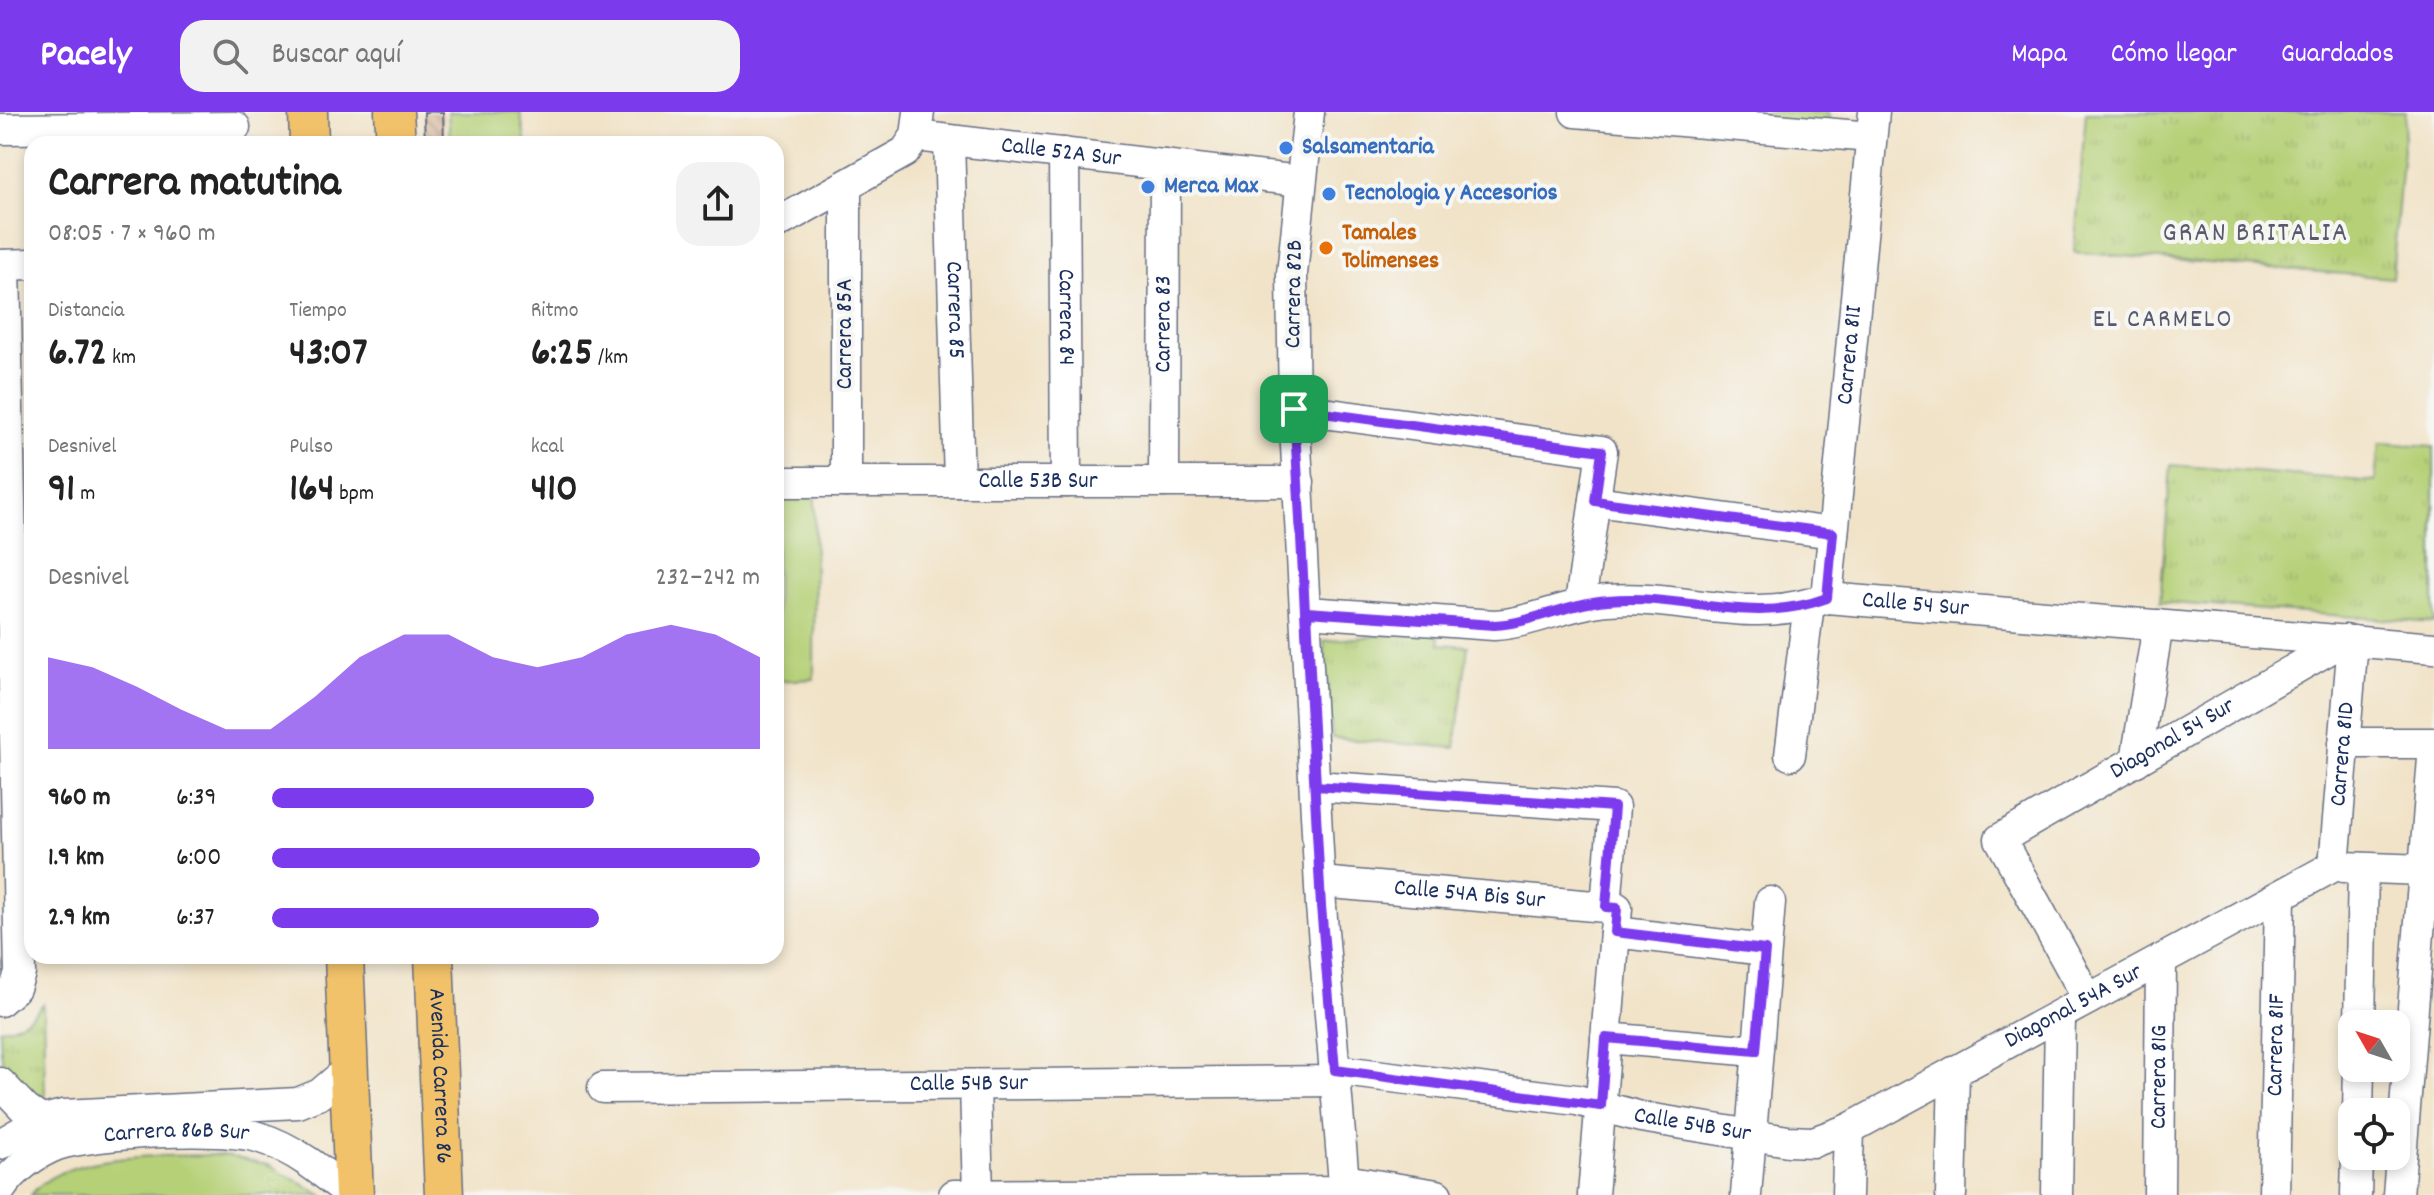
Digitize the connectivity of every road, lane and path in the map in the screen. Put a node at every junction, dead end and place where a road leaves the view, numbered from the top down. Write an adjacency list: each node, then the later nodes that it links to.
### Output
1 (308, 112): 9 (main road)
2 (394, 112): 10 (main road)
3 (1309, 112): 14 (street, Carrera 82B)
4 (1575, 112): 6 (street)
5 (917, 124): 11 (street, Calle 52A Sur); 15 (street)
6 (1873, 124): 26 (street, Carrera 81I)
7 (235, 128): 8 (street)
8 (0, 129)
9 (309, 136)
10 (396, 136)
11 (949, 140): 12 (street, Calle 52A Sur); 21 (street, Carrera 85)
12 (1064, 153): 13 (street, Calle 52A Sur); 22 (street, Carrera 84)
13 (1165, 165): 14 (street, Calle 52A Sur); 23 (street, Carrera 83)
14 (1300, 181): 18 (street, Carrera 82B)
15 (846, 186): 16 (street); 20 (street, Carrera 85A)
16 (784, 220)
17 (12, 265): 49 (street)
18 (1294, 409): 24 (street, Carrera 82B); 25 (street)
19 (784, 482): 20 (street, Calle 53B Sur)
20 (846, 482): 21 (street, Calle 53B Sur)
21 (959, 482): 22 (street, Calle 53B Sur)
22 (1066, 482): 23 (street, Calle 53B Sur)
23 (1164, 482): 24 (street, Calle 53B Sur)
24 (1299, 482): 29 (street, Carrera 82B)
25 (1595, 501): 26 (street); 28 (street)
26 (1833, 533): 27 (street, Carrera 81I)
27 (1818, 601): 28 (street, Calle 54 Sur); 30 (street, Calle 54 Sur); 35 (street, Carrera 81I)
28 (1580, 603): 29 (street, Calle 54 Sur)
29 (1307, 612): 37 (street, Carrera 82B)
30 (2158, 625): 31 (street, Calle 54 Sur); 36 (street)
31 (2349, 641): 32 (street, Calle 54 Sur); 33 (street, Carrera 81D); 36 (street, Diagonal 54 Sur)
32 (2434, 648)
33 (2344, 743): 34 (street); 38 (street, Carrera 81D)
34 (2434, 744): 39 (street)
35 (1790, 755)
36 (2136, 761): 48 (street, Diagonal 54 Sur)
37 (1316, 786): 40 (street, Carrera 82B); 43 (street)
38 (2348, 867): 39 (street); 41 (street, Diagonal 54A Sur); 50 (street, Carrera 81D)
39 (2424, 870): 83 (street)
40 (1320, 882): 43 (street, Calle 54A Bis Sur); 56 (street, Carrera 82B)
41 (2280, 896): 45 (street, Diagonal 54A Sur); 81 (street, Carrera 81F)
42 (1770, 902): 44 (street)
43 (1613, 916): 44 (street, Calle 54A Bis Sur); 52 (street)
44 (1765, 950): 53 (street)
45 (2161, 960): 48 (street, Diagonal 54A Sur); 80 (street, Carrera 81G)
46 (344, 964): 54 (main road)
47 (434, 964): 71 (main road, Avenida Carrera 86)
48 (2088, 999): 51 (street, Diagonal 54A Sur)
49 (0, 1001)
50 (2359, 1010)
51 (2060, 1015): 55 (street, Diagonal 54A Sur); 79 (street)
52 (1606, 1038): 53 (street); 60 (street)
53 (1756, 1051): 63 (street)
54 (348, 1070): 61 (street, Carrera 86B Sur); 70 (main road)
55 (1954, 1072): 62 (street, Diagonal 54A Sur); 78 (street)
56 (1335, 1076): 58 (street, Calle 54B Sur); 60 (street, Calle 54B Sur); 68 (street, Carrera 82B)
57 (0, 1083): 61 (street)
58 (975, 1085): 59 (street, Calle 54B Sur); 73 (street)
59 (603, 1088)
60 (1601, 1106): 63 (street, Calle 54B Sur); 75 (street)
61 (40, 1121): 64 (street); 66 (street, Carrera 86B Sur)
62 (1849, 1129): 65 (street, Diagonal 54A Sur); 77 (street)
63 (1748, 1135): 65 (street, Calle 54B Sur); 76 (street)
64 (78, 1139): 69 (street, Carrera 86B Sur); 70 (street, Carrera 86B Sur)
65 (1813, 1142)
66 (0, 1144)
67 (2357, 1170): 82 (street)
68 (1345, 1189): 73 (street); 74 (street)
69 (0, 1190)
70 (353, 1195)
71 (444, 1195)
72 (954, 1195): 73 (street)
73 (978, 1195)
74 (1437, 1195)
75 (1593, 1195)
76 (1746, 1195)
77 (1847, 1195)
78 (1951, 1195)
79 (2057, 1195)
80 (2159, 1195)
81 (2274, 1195)
82 (2356, 1195)
83 (2398, 1195)

